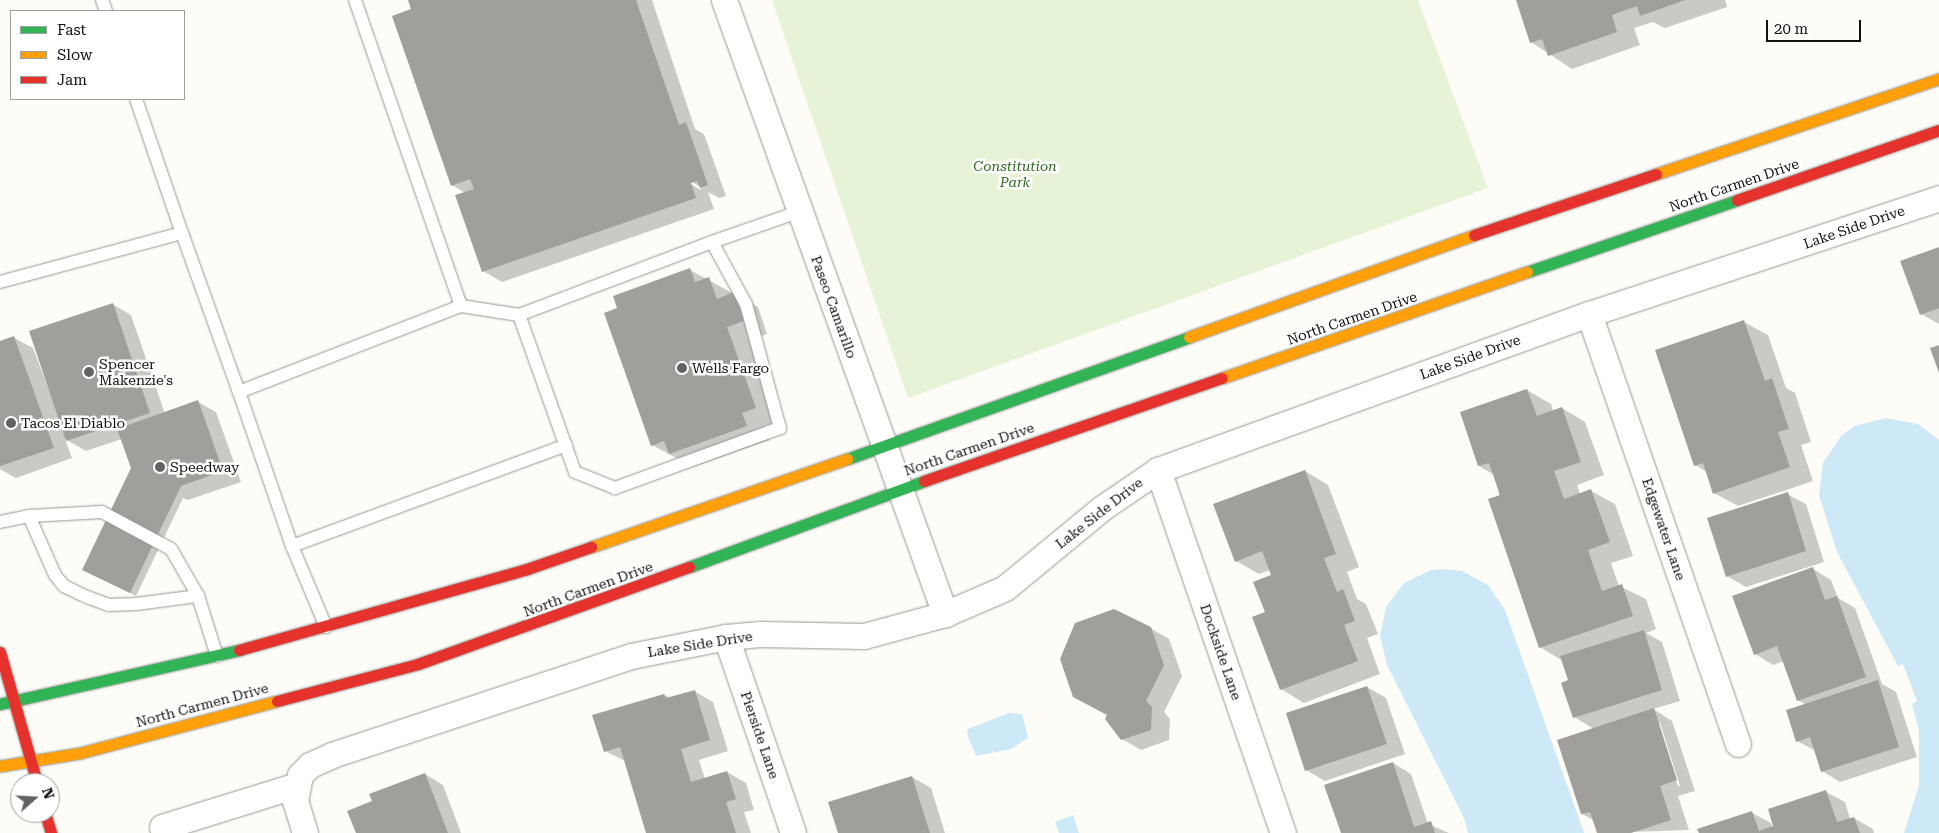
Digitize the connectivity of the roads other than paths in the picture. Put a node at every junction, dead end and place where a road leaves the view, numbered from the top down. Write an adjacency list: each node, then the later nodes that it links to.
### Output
1 (355, 0): 11 (lane)
2 (724, 0): 7 (street, Paseo Camarillo)
3 (1939, 79): 16 (main road)
4 (136, 100): 8 (lane)
5 (1939, 130): 18 (main road, North Carmen Drive)
6 (1938, 199): 12 (street, Lake Side Drive)
7 (798, 212): 9 (lane); 16 (street, Paseo Camarillo)
8 (182, 233): 10 (lane); 14 (lane)
9 (712, 242): 13 (lane); 15 (lane)
10 (0, 282)
11 (461, 306): 13 (lane); 14 (lane)
12 (1589, 314): 17 (street, Lake Side Drive); 30 (street, Edgewater Lane)
13 (519, 315): 15 (lane)
14 (239, 392): 21 (lane)
15 (566, 445): 21 (lane)
16 (885, 446): 18 (street, Paseo Camarillo); 24 (main road)
17 (1158, 470): 23 (street, Lake Side Drive); 38 (street, Dockside Lane)
18 (900, 489): 23 (street, Paseo Camarillo); 31 (main road, North Carmen Drive)
19 (29, 516): 20 (lane); 22 (lane); 22 (lane)
20 (0, 522)
21 (292, 546): 24 (lane)
22 (198, 596): 27 (lane)
23 (945, 614): 25 (street, Lake Side Drive)
24 (326, 627): 27 (main road)
25 (726, 637): 34 (street, Lake Side Drive); 37 (street, Pierside Lane)
26 (0, 652): 28 (main road)
27 (218, 656): 28 (main road)
28 (13, 701): 29 (main road); 31 (main road)
29 (0, 704)
30 (1738, 744)
31 (31, 760): 32 (main road, North Carmen Drive); 33 (main road)
32 (0, 766)
33 (34, 773)
34 (297, 785): 35 (street); 36 (street)
35 (162, 827)
36 (305, 833)
37 (793, 833)
38 (1283, 833)

